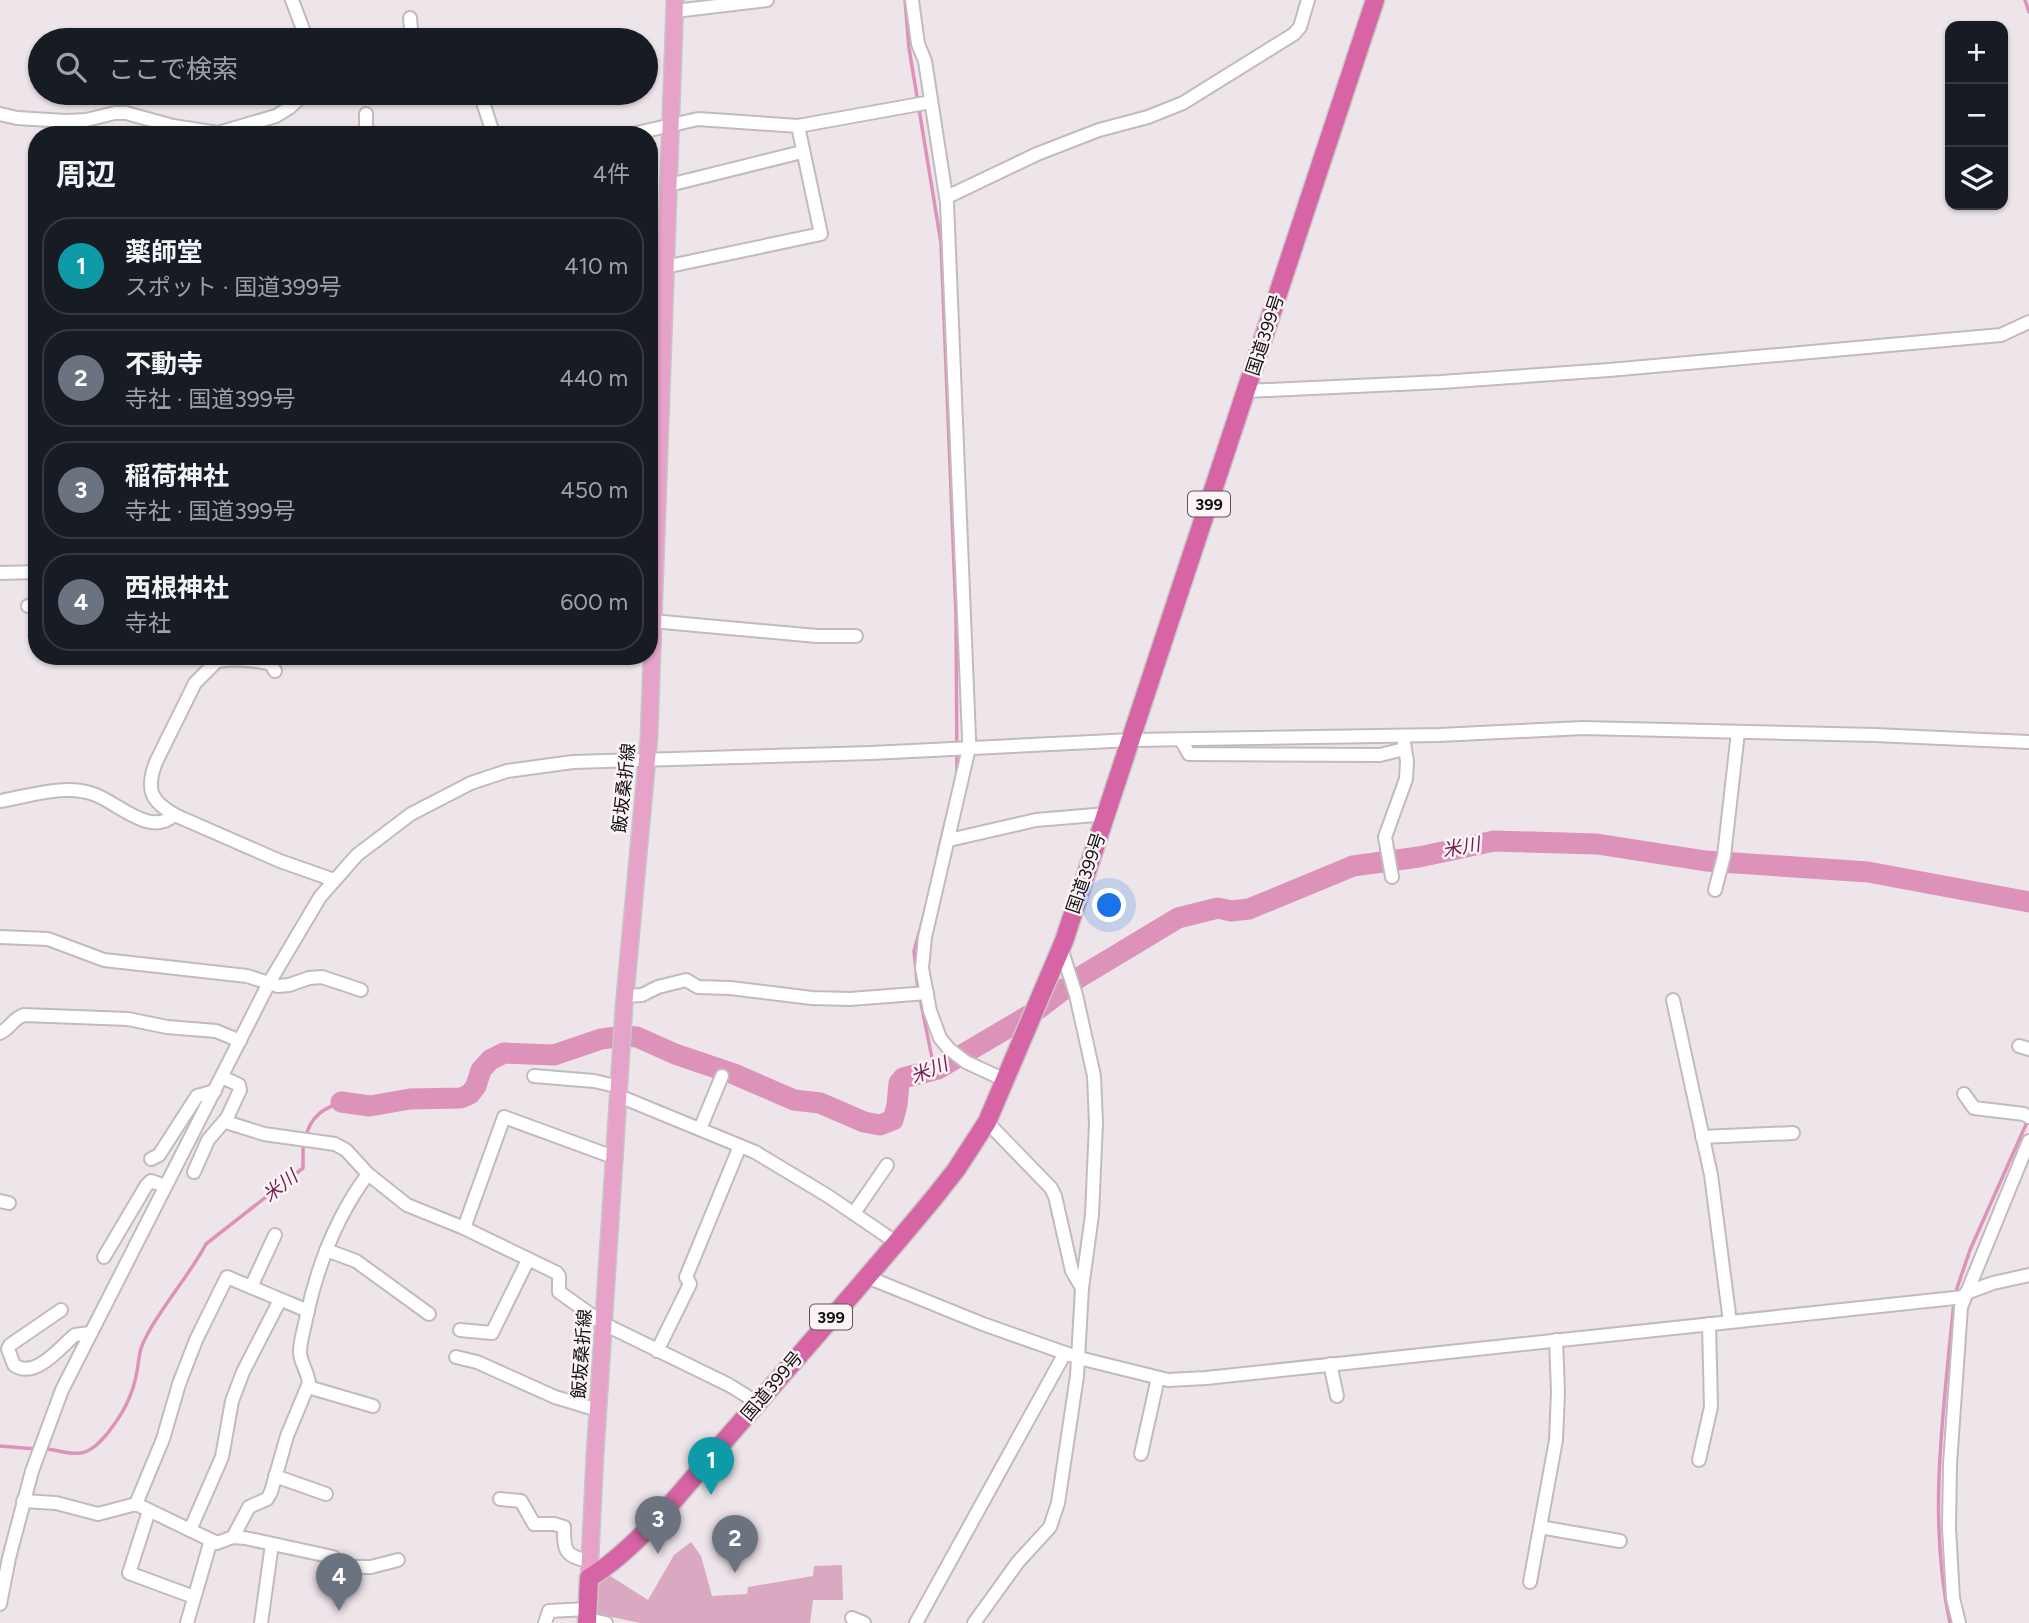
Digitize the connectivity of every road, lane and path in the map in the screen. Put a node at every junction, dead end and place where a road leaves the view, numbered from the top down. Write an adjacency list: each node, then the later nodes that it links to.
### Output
1 (292, 0): 8 (street)
2 (767, 0): 6 (street)
3 (912, 0): 10 (street)
4 (1308, 0): 24 (street)
5 (1375, 0): 27 (highway, 国道399号 / 399)
6 (675, 6): 15 (main road, 飯坂桑折線)
7 (410, 18): 9 (street)
8 (302, 28)
9 (411, 28)
10 (928, 103): 20 (street); 24 (street)
11 (292, 105): 17 (street)
12 (484, 105): 19 (street)
13 (0, 114): 16 (street)
14 (366, 114): 18 (street)
15 (671, 125): 20 (street); 21 (street); 23 (main road, 飯坂桑折線)
16 (173, 126)
17 (242, 126)
18 (366, 126)
19 (491, 126)
20 (797, 126): 22 (street)
21 (658, 128)
22 (802, 152): 23 (street); 25 (street)
23 (668, 185): 25 (main road, 飯坂桑折線)
24 (947, 197): 42 (street)
25 (665, 267): 28 (main road, 飯坂桑折線)
26 (2029, 322): 27 (street)
27 (1246, 391): 38 (highway, 国道399号 / 399)
28 (658, 426)
29 (28, 572): 30 (street)
30 (0, 573)
31 (658, 622): 32 (street)
32 (856, 636)
33 (212, 665): 46 (street)
34 (272, 665): 36 (street)
35 (650, 665): 43 (main road, 飯坂桑折線)
36 (275, 671)
37 (1738, 732): 40 (street); 41 (street); 50 (street)
38 (1132, 740): 39 (street); 42 (street); 45 (highway, 国道399号 / 399)
39 (1181, 740): 40 (street); 40 (street)
40 (1404, 742): 48 (street)
41 (2029, 742)
42 (967, 748): 43 (street); 47 (street)
43 (647, 762): 49 (street); 56 (main road, 飯坂桑折線)
44 (0, 801): 46 (street)
45 (1107, 814): 47 (street); 52 (highway, 国道399号 / 399)
46 (174, 815): 49 (street)
47 (949, 840): 55 (street)
48 (1389, 866)
49 (334, 880): 53 (street)
50 (1715, 890)
51 (0, 937): 53 (street)
52 (1060, 948): 63 (highway, 国道399号 / 399); 91 (street)
53 (269, 983): 54 (street); 59 (street)
54 (361, 990)
55 (921, 993): 56 (street); 63 (street)
56 (625, 996): 65 (main road, 飯坂桑折線)
57 (1673, 1000): 72 (street)
58 (0, 1033): 59 (street)
59 (240, 1041): 62 (street)
60 (534, 1076): 65 (street)
61 (722, 1076): 70 (street)
62 (222, 1077): 64 (street); 68 (street)
63 (1005, 1080): 69 (highway, 国道399号 / 399)
64 (215, 1091): 76 (street); 80 (street)
65 (620, 1092): 70 (street); 75 (main road, 飯坂桑折線)
66 (1964, 1094): 67 (street)
67 (2028, 1117)
68 (227, 1118): 78 (street); 79 (street)
69 (987, 1122): 84 (highway, 国道399号 / 399); 91 (street)
70 (699, 1129): 74 (street)
71 (1793, 1132): 72 (street)
72 (1702, 1137): 97 (street)
73 (2029, 1140): 92 (street)
74 (740, 1146): 81 (street); 103 (street)
75 (616, 1158): 82 (street); 98 (main road, 飯坂桑折線)
76 (151, 1159)
77 (887, 1165): 81 (street)
78 (194, 1172)
79 (368, 1174): 82 (street); 85 (street)
80 (165, 1186): 86 (street); 101 (street)
81 (854, 1213): 84 (street)
82 (464, 1228): 87 (street)
83 (275, 1236): 90 (street)
84 (897, 1243): 89 (highway, 国道399号 / 399)
85 (326, 1250): 95 (street); 96 (street)
86 (104, 1257)
87 (528, 1260): 98 (street); 100 (street)
88 (2029, 1275): 92 (street)
89 (867, 1277): 104 (street); 111 (highway, 国道399号 / 399)
90 (251, 1287): 93 (street); 120 (street)
91 (1082, 1288): 106 (street)
92 (1959, 1296): 97 (street); 141 (street)
93 (280, 1300): 95 (street); 123 (street)
94 (61, 1310): 101 (street)
95 (308, 1311): 109 (street)
96 (429, 1314)
97 (1730, 1322): 99 (street)
98 (604, 1324): 103 (street); 113 (main road, 飯坂桑折線)
99 (1709, 1324): 102 (street); 115 (street)
100 (460, 1330)
101 (90, 1333): 119 (street)
102 (1556, 1340): 107 (street); 122 (street)
103 (657, 1351): 111 (street)
104 (1065, 1353): 106 (street); 139 (street)
105 (456, 1357): 113 (street)
106 (1079, 1358): 108 (street); 140 (street)
107 (1330, 1364): 108 (street); 110 (street)
108 (1158, 1378): 114 (street)
109 (308, 1387): 112 (street); 116 (street)
110 (1337, 1396)
111 (758, 1403): 130 (highway, 国道399号 / 399)
112 (373, 1406)
113 (598, 1410): 130 (main road, 飯坂桑折線)
114 (1141, 1454)
115 (1699, 1460)
116 (275, 1476): 117 (street); 124 (street)
117 (326, 1494)
118 (500, 1499): 130 (street)
119 (23, 1501): 120 (street); 129 (street)
120 (136, 1504): 121 (street)
121 (149, 1511): 123 (street); 132 (street)
122 (1540, 1528): 126 (street); 131 (street)
123 (190, 1530): 125 (street)
124 (233, 1537): 125 (street); 127 (street)
125 (211, 1540): 132 (street)
126 (1620, 1541)
127 (272, 1544): 128 (street); 136 (street)
128 (398, 1560)
129 (4, 1563): 133 (street)
130 (590, 1570): 134 (highway)
131 (1530, 1582)
132 (194, 1597): 135 (street)
133 (0, 1604)
134 (587, 1617): 137 (street); 138 (street)
135 (187, 1623)
136 (261, 1623)
137 (545, 1623)
138 (606, 1623)
139 (916, 1623)
140 (974, 1623)
141 (1959, 1623)

